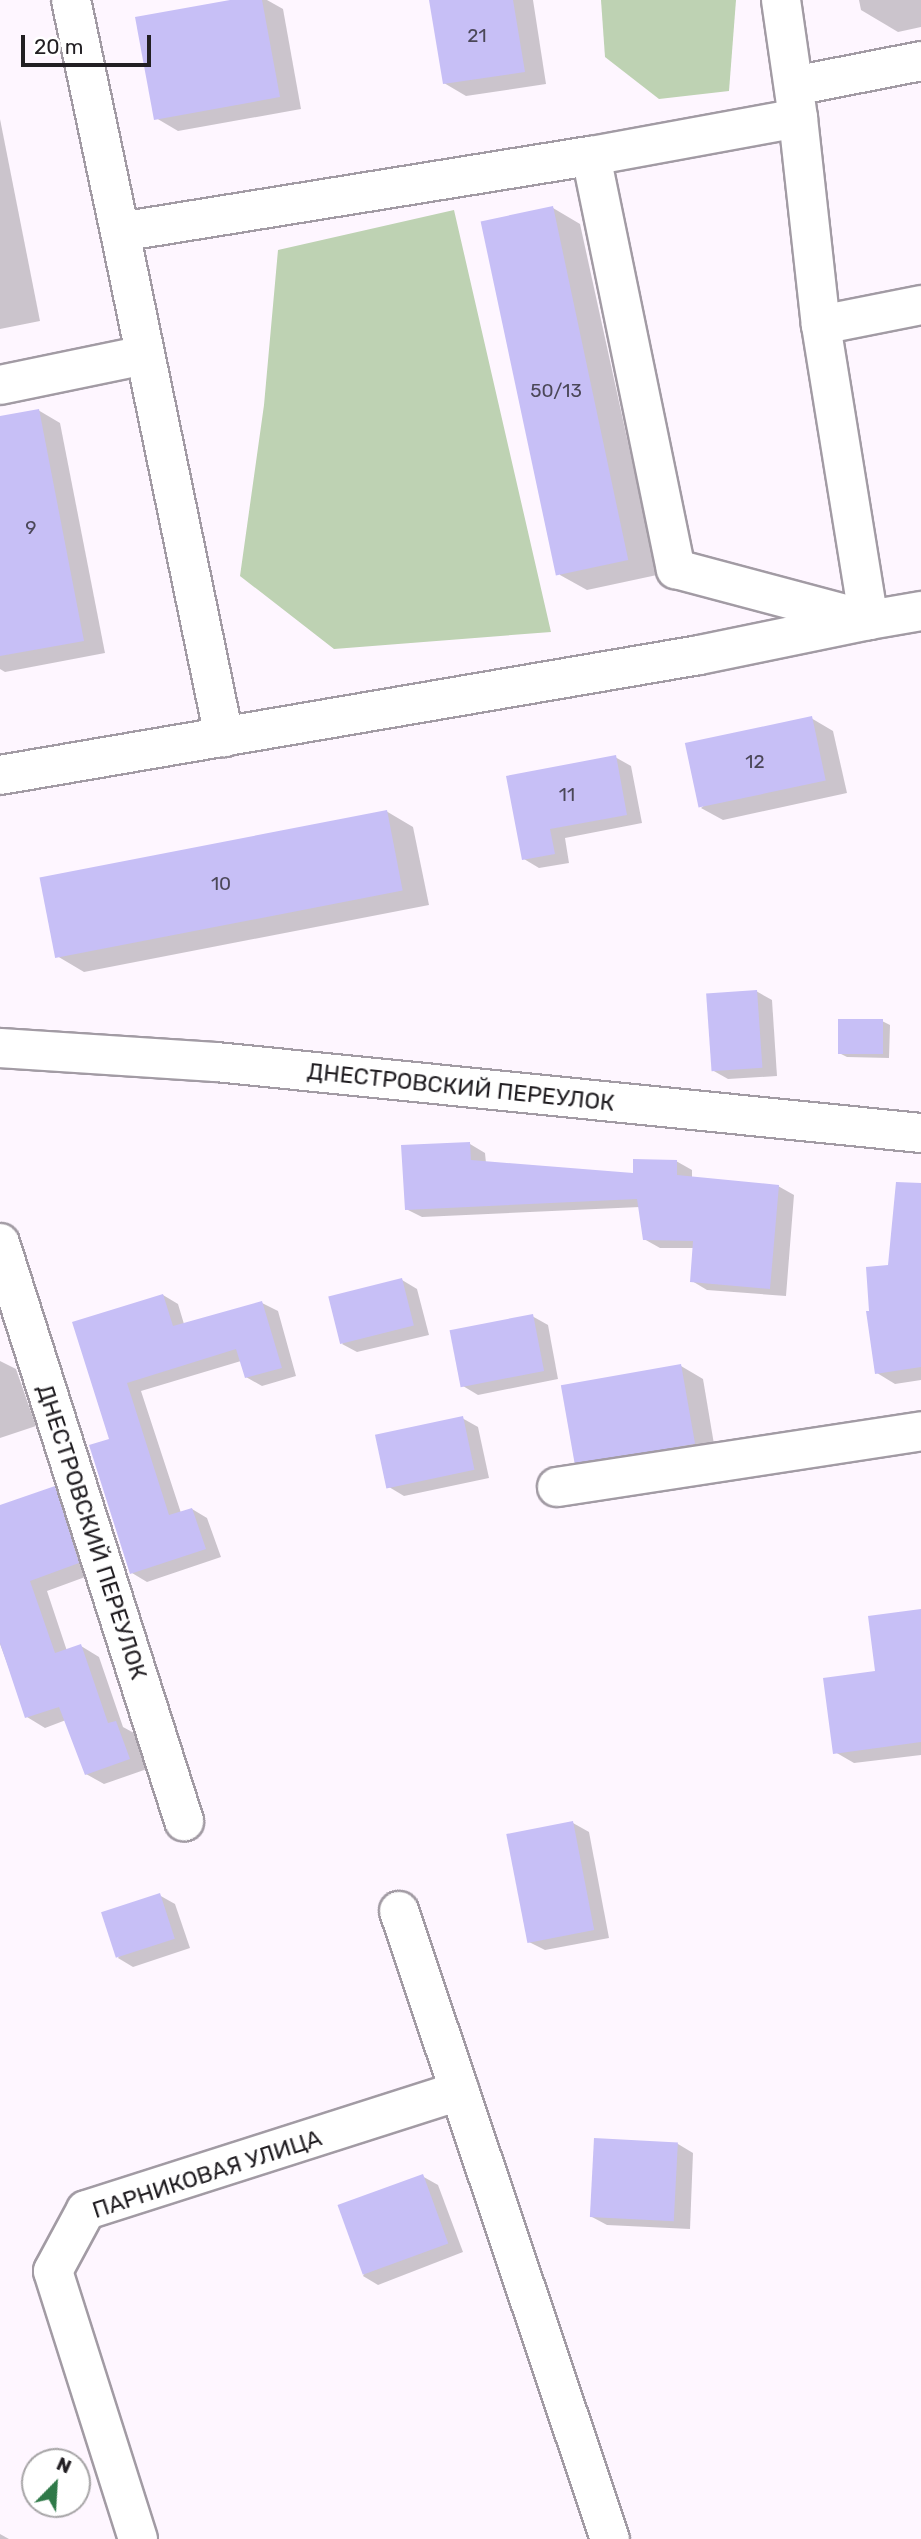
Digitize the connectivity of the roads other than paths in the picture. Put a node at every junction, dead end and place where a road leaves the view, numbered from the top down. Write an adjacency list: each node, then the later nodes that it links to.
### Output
1 (71, 0): 6 (street)
2 (780, 0): 4 (street)
3 (921, 61): 4 (street)
4 (796, 102): 5 (street); 8 (street)
5 (591, 156): 6 (street); 12 (street)
6 (120, 232): 9 (street)
7 (921, 305): 8 (street)
8 (821, 326): 12 (street)
9 (145, 355): 10 (street); 13 (street)
10 (0, 385)
11 (921, 611): 12 (street)
12 (869, 620): 13 (street)
13 (225, 737): 14 (street)
14 (0, 775)
15 (0, 1048): 16 (street, ДНЕСТРОВСКИЙ ПЕРЕУЛОК)
16 (921, 1133)
17 (0, 1243): 20 (street, ДНЕСТРОВСКИЙ ПЕРЕУЛОК)
18 (921, 1430): 19 (street)
19 (557, 1487)
20 (184, 1821)
21 (399, 1911): 22 (street)
22 (460, 2091): 23 (street, ПАРНИКОВАЯ УЛИЦА); 24 (street)
23 (138, 2539)
24 (610, 2539)

